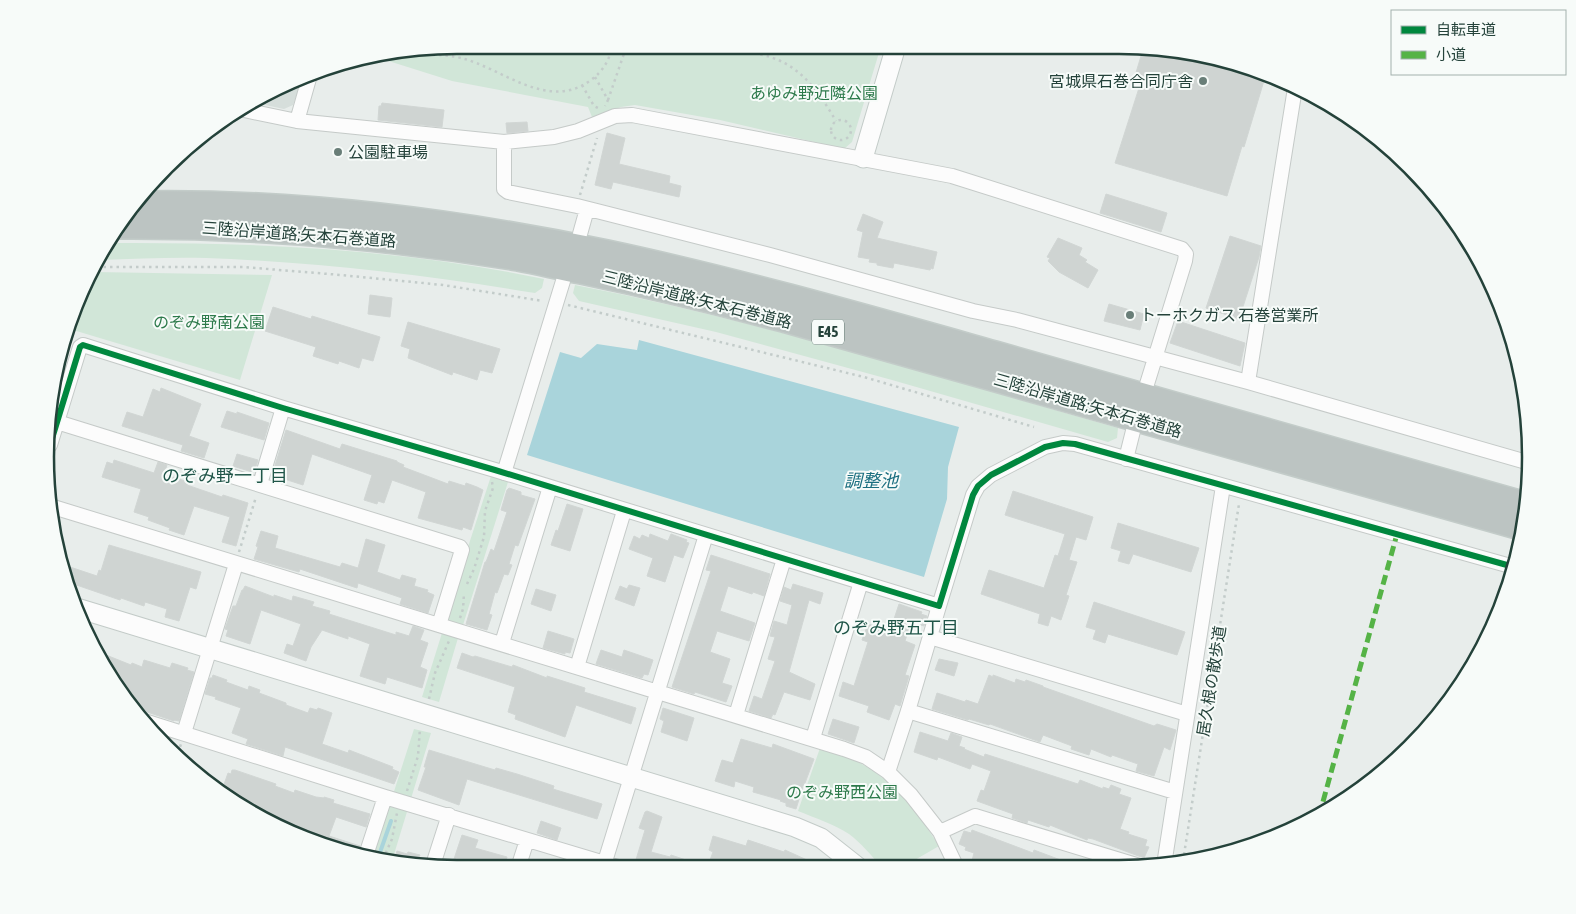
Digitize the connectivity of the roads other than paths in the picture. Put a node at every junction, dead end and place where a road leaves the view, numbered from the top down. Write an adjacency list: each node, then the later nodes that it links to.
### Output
1 (894, 54): 7 (street)
2 (308, 82): 5 (street)
3 (1294, 94): 14 (street)
4 (250, 111): 5 (street)
5 (297, 121): 6 (street)
6 (504, 142): 7 (street); 9 (street)
7 (863, 158): 13 (street)
8 (143, 204): 26 (highway, 三陸沿岸道路;矢本石巻道路 / E45)
9 (582, 208): 11 (street); 13 (street)
10 (127, 226): 29 (highway, 三陸沿岸道路;矢本石巻道路 / E45)
11 (580, 234)
12 (563, 281): 22 (street)
13 (1155, 357): 14 (street); 15 (street)
14 (1248, 382): 21 (street)
15 (1147, 384)
16 (283, 408): 17 (street); 22 (street); 23 (street)
17 (57, 422): 18 (street); 23 (street)
18 (55, 428)
19 (1133, 431): 20 (street)
20 (1126, 459): 24 (street); 35 (street)
21 (1522, 461)
22 (504, 473): 25 (street)
23 (260, 484): 37 (street)
24 (1223, 486): 33 (street); 44 (street)
25 (550, 487): 28 (street); 39 (street)
26 (1520, 503)
27 (57, 508): 32 (street)
28 (624, 510): 30 (street); 41 (street)
29 (1517, 526)
30 (706, 535): 31 (street); 42 (street)
31 (784, 559): 34 (street); 45 (street)
32 (236, 564): 37 (street); 40 (street)
33 (1507, 566)
34 (861, 582): 35 (street); 48 (street)
35 (939, 606): 38 (street)
36 (84, 610): 40 (street)
37 (439, 625): 39 (street)
38 (930, 637): 43 (street); 44 (street)
39 (502, 643): 41 (street)
40 (210, 648): 47 (street); 50 (street)
41 (577, 667): 42 (street)
42 (657, 691): 45 (street); 50 (street)
43 (908, 711): 49 (street); 51 (street)
44 (1187, 714): 51 (street)
45 (736, 715): 48 (street)
46 (155, 724): 47 (street)
47 (184, 733): 52 (street)
48 (813, 738): 49 (street)
49 (888, 772): 54 (street)
50 (631, 777): 61 (street); 62 (street)
51 (1175, 792): 57 (street)
52 (385, 797): 53 (street); 56 (street)
53 (449, 815): 55 (street); 58 (street)
54 (940, 832): 63 (street); 64 (street)
55 (527, 840): 59 (street); 60 (street)
56 (367, 850)
57 (1165, 858)
58 (435, 859)
59 (521, 860)
60 (586, 860)
61 (606, 860)
62 (849, 860)
63 (953, 860)
64 (1120, 860)

